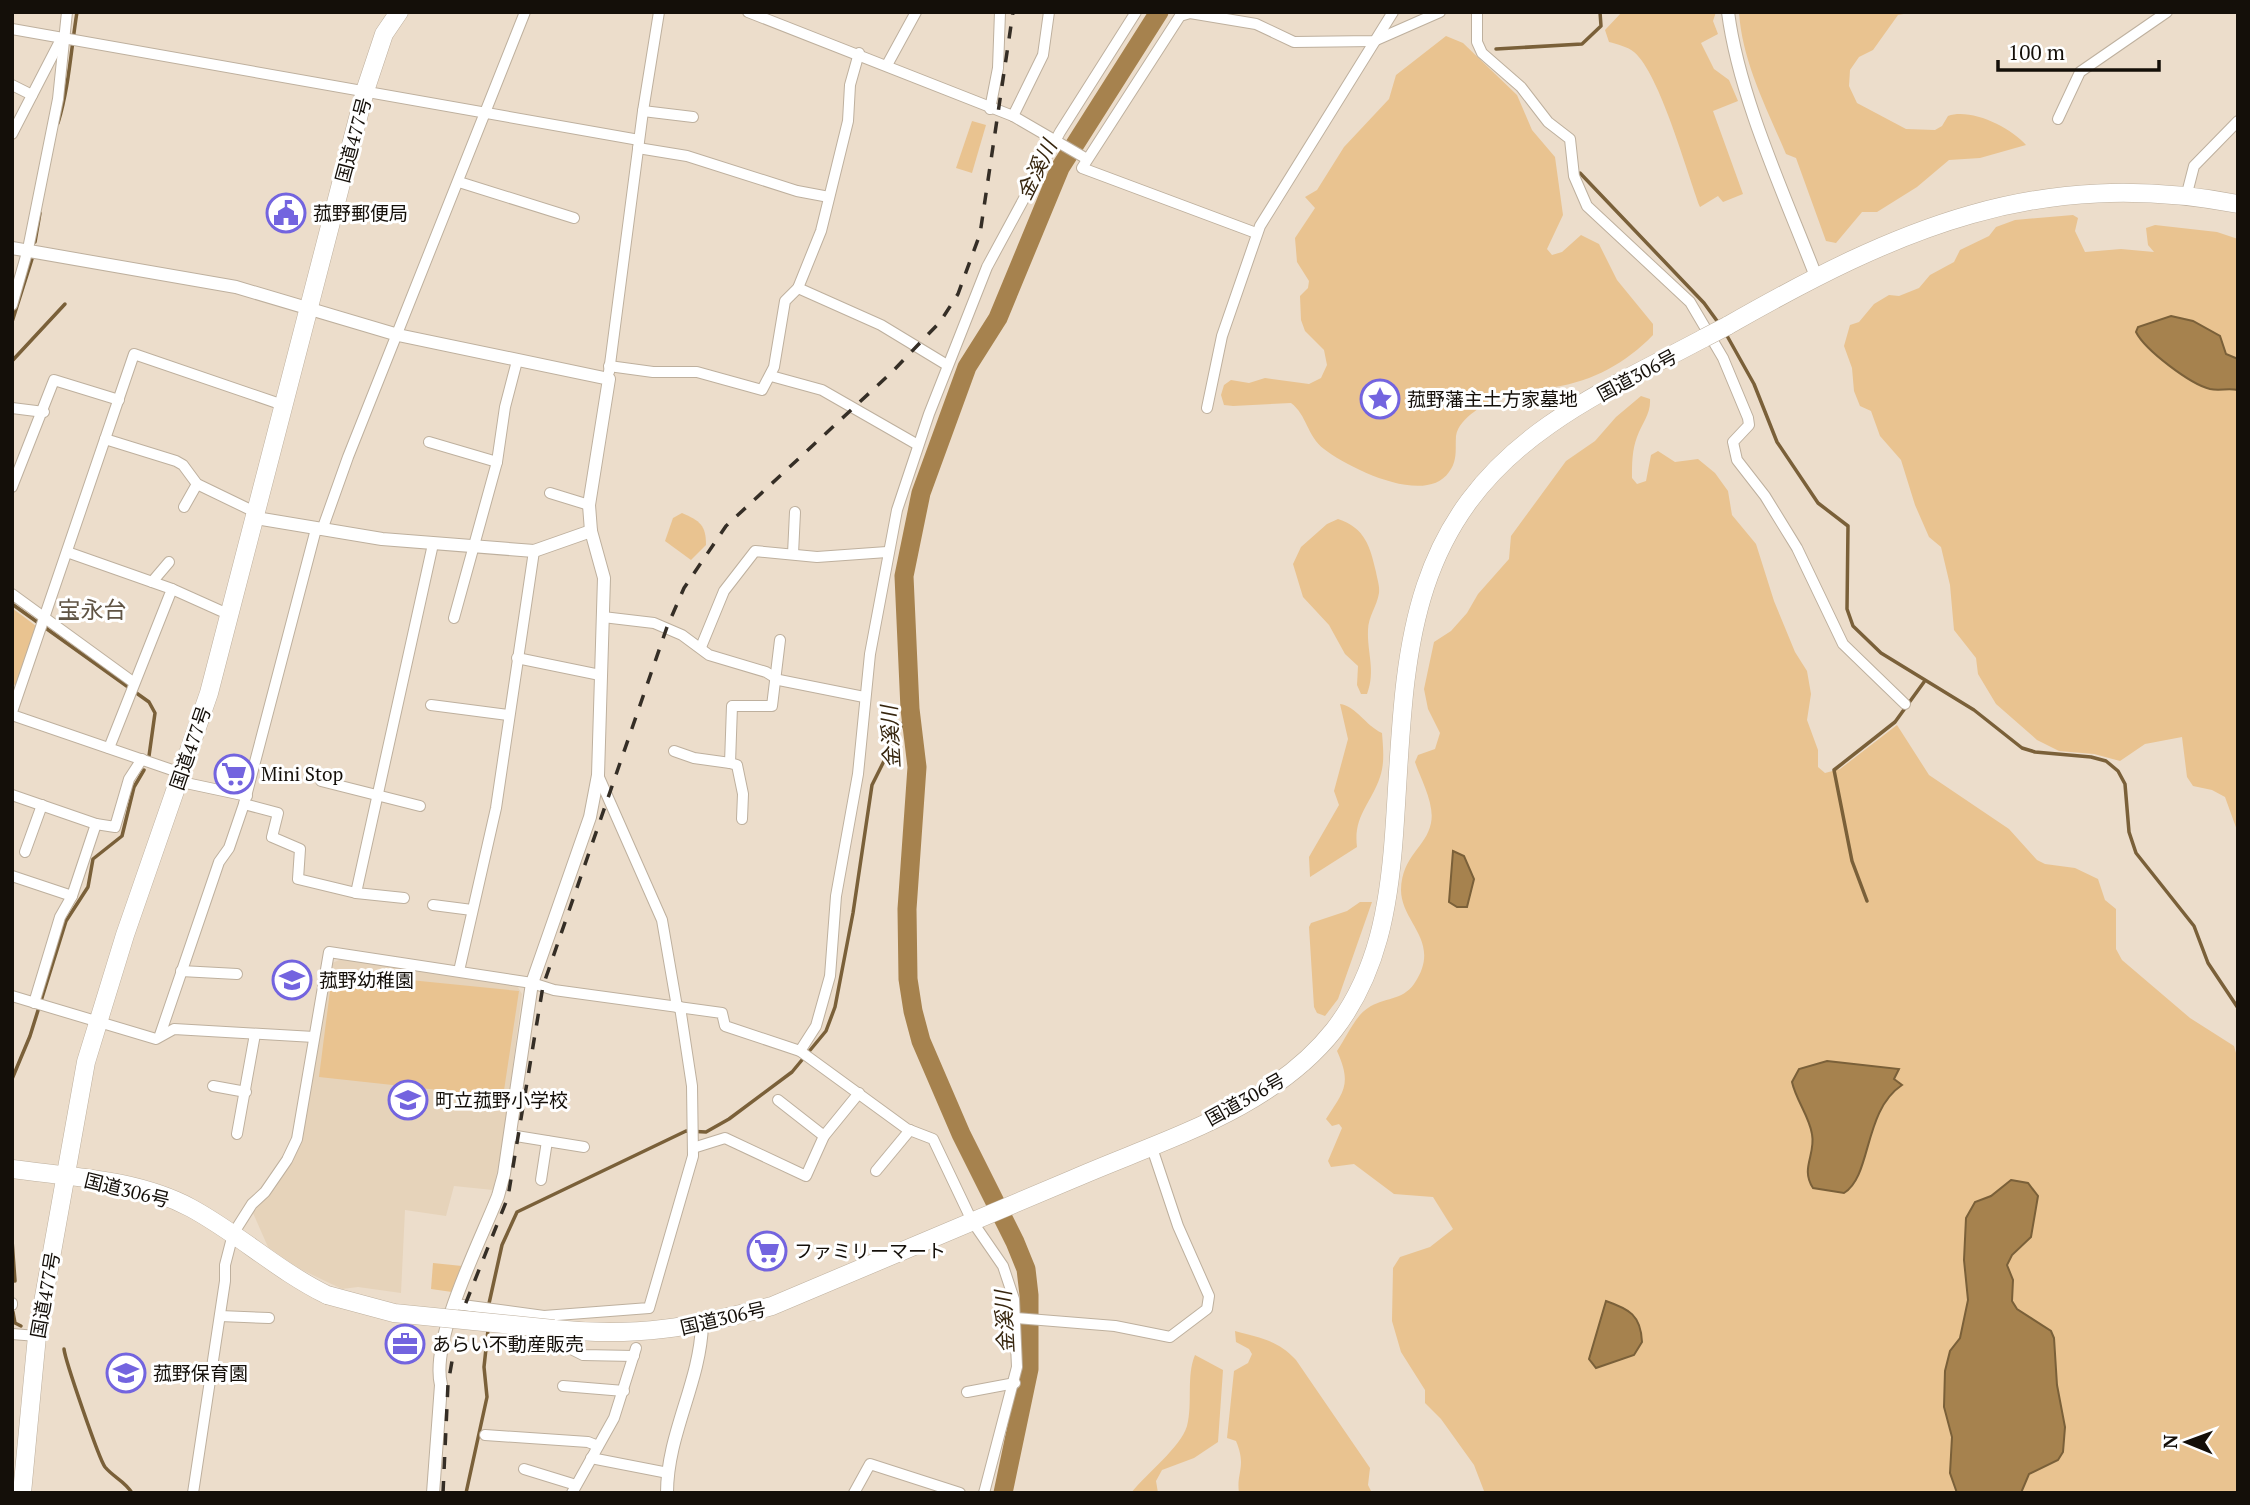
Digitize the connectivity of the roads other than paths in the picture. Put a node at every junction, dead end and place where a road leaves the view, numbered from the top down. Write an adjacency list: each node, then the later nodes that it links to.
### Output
1 (66, 12): 17 (street)
2 (399, 12): 22 (highway, 国道477号)
3 (525, 12): 26 (street)
4 (659, 12): 25 (street)
5 (748, 12): 15 (street)
6 (916, 12): 20 (street)
7 (1000, 12): 24 (street)
8 (1049, 12): 27 (street)
9 (1136, 12): 32 (street)
10 (1393, 12): 18 (street)
11 (1440, 12): 18 (street)
12 (1477, 12): 91 (street)
13 (1728, 12): 43 (street)
14 (2168, 12): 29 (street)
15 (764, 15): 19 (street)
16 (12, 29): 17 (street)
17 (64, 38): 22 (street); 23 (street); 42 (street)
18 (1374, 41): 34 (street); 40 (street)
19 (859, 53): 20 (street); 37 (street)
20 (887, 65): 24 (street)
21 (12, 85): 23 (street)
22 (365, 91): 26 (street); 46 (highway, 国道477号)
23 (32, 95): 31 (street)
24 (990, 109): 27 (street)
25 (643, 111): 28 (street); 33 (street)
26 (485, 112): 33 (street); 35 (street)
27 (1013, 116): 32 (street)
28 (693, 117)
29 (2058, 119)
30 (2238, 121): 36 (street)
31 (12, 134)
32 (1058, 140): 34 (street); 49 (street)
33 (638, 144): 37 (street); 50 (street)
34 (1085, 157): 40 (street)
35 (459, 182): 39 (street); 47 (street)
36 (2186, 197): 38 (highway, 国道306号); 43 (highway, 国道306号)
37 (830, 198): 44 (street)
38 (2238, 204)
39 (574, 218)
40 (1256, 233): 55 (street)
41 (12, 248): 42 (street)
42 (28, 249): 45 (street); 46 (street)
43 (1816, 279): 138 (highway, 国道306号, bridge)
44 (798, 288): 49 (street); 51 (street)
45 (12, 305)
46 (309, 307): 47 (street); 53 (highway, 国道477号)
47 (398, 335): 48 (street); 68 (street)
48 (517, 361): 50 (street); 60 (street)
49 (947, 365): 59 (street)
50 (609, 372): 51 (street); 64 (street)
51 (771, 376): 59 (street)
52 (119, 400): 53 (street); 56 (street); 57 (street)
53 (284, 405): 67 (highway, 国道477号)
54 (12, 408): 56 (street)
55 (1207, 408)
56 (44, 412): 62 (street)
57 (105, 439): 61 (street); 73 (street)
58 (429, 442): 60 (street)
59 (918, 445): 75 (street)
60 (497, 462): 71 (street)
61 (197, 484): 65 (street); 67 (street)
62 (12, 488)
63 (550, 493): 64 (street)
64 (589, 505): 69 (street)
65 (184, 507)
66 (795, 512): 74 (street)
67 (256, 515): 68 (street); 80 (highway, 国道477号)
68 (319, 530): 70 (street); 104 (street)
69 (591, 531): 72 (street); 81 (street)
70 (433, 544): 71 (street); 102 (street)
71 (473, 548): 72 (street); 82 (street)
72 (534, 551): 86 (street)
73 (67, 552): 77 (street); 83 (street)
74 (793, 554): 75 (street); 85 (street)
75 (888, 555): 90 (street)
76 (169, 562): 77 (street)
77 (152, 582): 78 (street)
78 (172, 589): 80 (street); 89 (street)
79 (12, 594): 83 (street)
80 (230, 615): 100 (highway, 国道477号)
81 (603, 617): 85 (street); 87 (street)
82 (454, 618)
83 (45, 619): 89 (street); 93 (street)
84 (780, 640): 88 (street)
85 (701, 647): 88 (street)
86 (517, 658): 87 (street); 94 (street)
87 (600, 675): 99 (street)
88 (774, 677): 90 (street); 98 (street)
89 (133, 682): 95 (street)
90 (864, 696): 127 (street)
91 (1905, 704)
92 (431, 705): 94 (street)
93 (12, 714): 95 (street)
94 (508, 715): 115 (street)
95 (109, 748): 97 (street)
96 (674, 751): 98 (street)
97 (142, 759): 100 (street); 108 (street)
98 (730, 763): 107 (street)
99 (598, 775): 119 (street); 122 (street)
100 (184, 778): 104 (street); 123 (highway, 国道477号)
101 (321, 781): 102 (street)
102 (377, 794): 106 (street); 111 (street)
103 (12, 795): 105 (street)
104 (245, 800): 111 (street); 116 (street)
105 (42, 805): 108 (street); 109 (street)
106 (420, 806)
107 (742, 819)
108 (96, 824): 112 (street)
109 (25, 852)
110 (12, 876): 112 (street)
111 (356, 893): 113 (street)
112 (72, 896): 121 (street)
113 (404, 898)
114 (433, 905): 115 (street)
115 (472, 910): 117 (street)
116 (181, 971): 118 (street); 125 (street)
117 (459, 971): 119 (street); 126 (street)
118 (237, 974)
119 (532, 983): 122 (street); 134 (street)
120 (12, 996): 121 (street)
121 (38, 1004): 123 (street)
122 (679, 1007): 127 (street); 137 (street)
123 (96, 1023): 125 (street); 142 (highway, 国道477号)
124 (255, 1034): 125 (street); 126 (street); 129 (street)
125 (160, 1035)
126 (314, 1037): 145 (street)
127 (801, 1052): 130 (street)
128 (213, 1086): 129 (street)
129 (246, 1092): 133 (street)
130 (859, 1093): 132 (street); 135 (street)
131 (778, 1100): 135 (street)
132 (909, 1130): 141 (street); 144 (street)
133 (237, 1134)
134 (510, 1135): 136 (street); 146 (street)
135 (824, 1136): 137 (street)
136 (548, 1140): 139 (street); 143 (street)
137 (693, 1143): 150 (street)
138 (1151, 1145): 144 (highway, 国道306号); 148 (street)
139 (584, 1147)
140 (12, 1169): 142 (highway, 国道306号)
141 (876, 1171)
142 (66, 1176): 145 (highway, 国道306号); 153 (highway, 国道477号)
143 (541, 1180)
144 (978, 1218): 148 (street); 151 (highway, 国道306号)
145 (233, 1234): 147 (street); 150 (highway, 国道306号, bridge)
146 (455, 1304): 150 (street); 166 (street)
147 (219, 1315): 149 (street); 165 (street)
148 (1019, 1317): 154 (street)
149 (269, 1318)
150 (549, 1322): 151 (highway, 国道306号); 156 (street)
151 (702, 1325): 162 (street)
152 (12, 1334): 153 (street)
153 (37, 1336): 164 (highway, 国道477号)
154 (1015, 1383): 157 (street); 170 (street)
155 (563, 1386): 156 (street)
156 (624, 1391): 159 (street)
157 (967, 1392)
158 (485, 1435): 159 (street)
159 (598, 1446): 160 (street)
160 (591, 1458): 162 (street); 163 (street)
161 (524, 1469): 163 (street)
162 (668, 1473): 167 (street)
163 (574, 1489)
164 (22, 1493)
165 (193, 1493)
166 (433, 1493)
167 (667, 1493)
168 (854, 1493): 169 (street)
169 (960, 1493)
170 (984, 1493)

